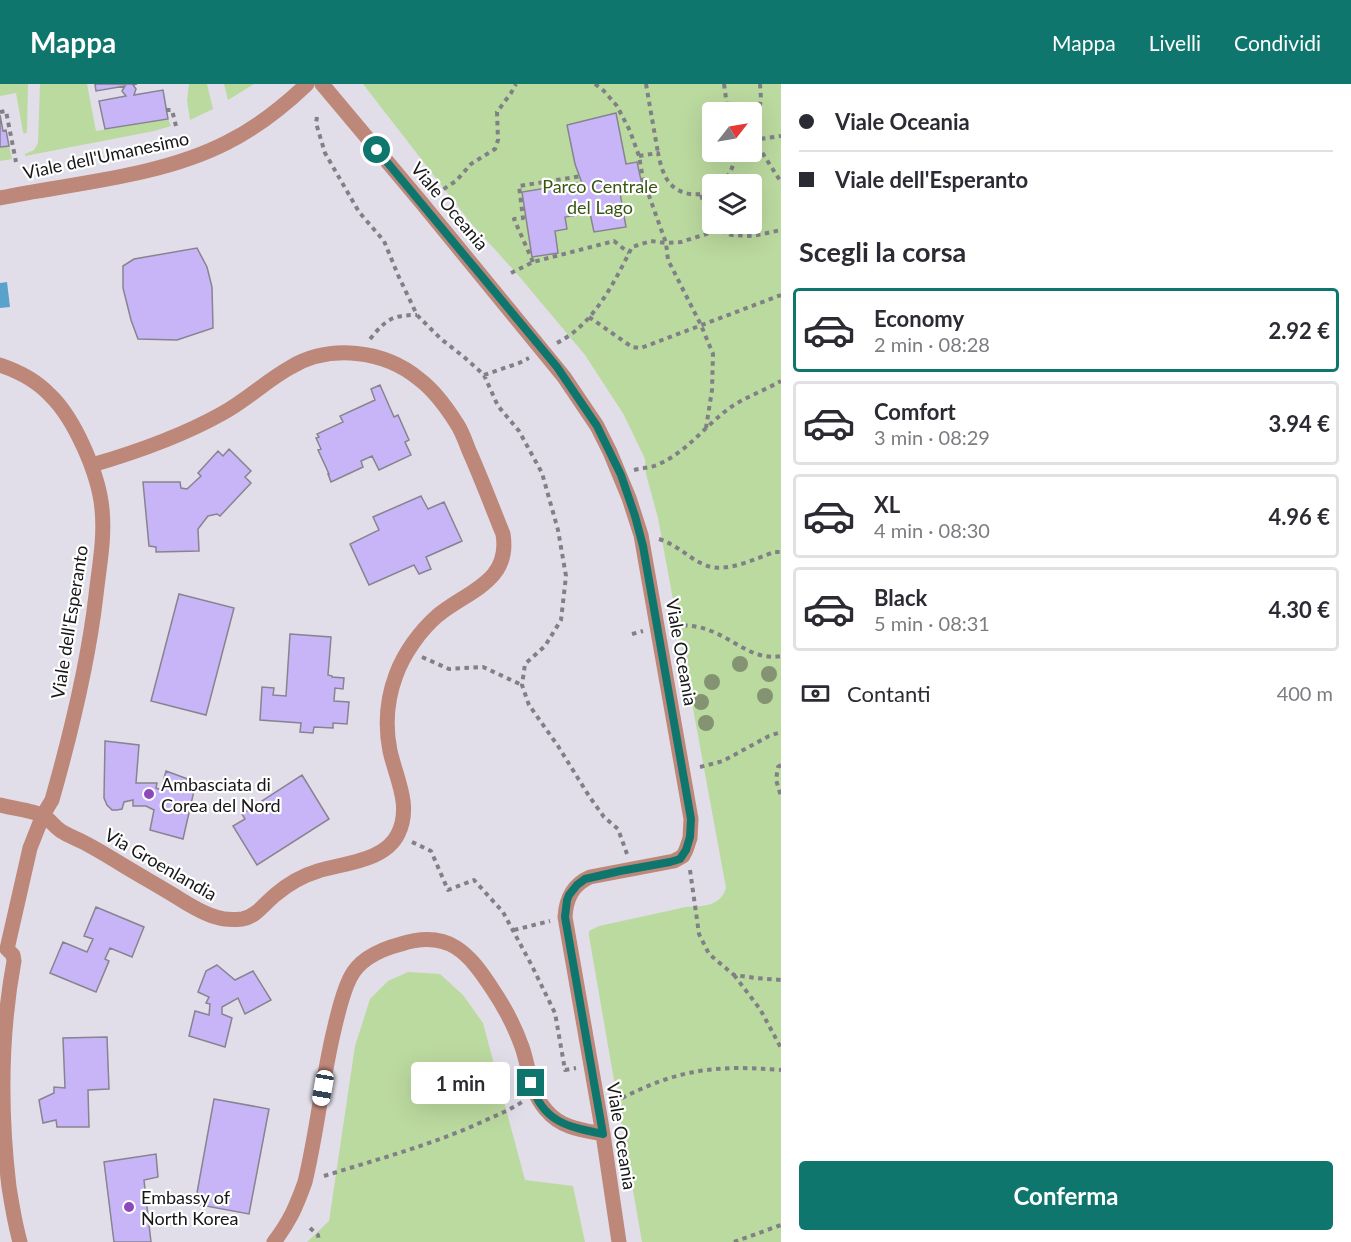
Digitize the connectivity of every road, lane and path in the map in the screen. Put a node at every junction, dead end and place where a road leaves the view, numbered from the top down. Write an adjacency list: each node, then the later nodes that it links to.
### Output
1 (307, 84): 22 (street, Viale dell'Umanesimo)
2 (322, 84): 23 (street, Viale Oceania)
3 (516, 84): 23 (path)
4 (595, 84): 17 (path)
5 (646, 84): 15 (path)
6 (724, 84): 8 (path)
7 (760, 84): 9 (path)
8 (727, 102)
9 (760, 102)
10 (166, 110): 12 (path)
11 (0, 112): 18 (path)
12 (177, 130)
13 (781, 136): 14 (path)
14 (762, 139)
15 (658, 153): 17 (path); 21 (path)
16 (762, 154): 20 (path)
17 (639, 156): 27 (path)
18 (16, 162)
19 (582, 176): 29 (path)
20 (781, 182)
21 (701, 195)
22 (0, 198)
23 (421, 202): 35 (street, Viale Oceania)
24 (781, 230): 26 (path)
25 (706, 234): 27 (path)
26 (729, 234)
27 (666, 243): 28 (path); 34 (path)
28 (629, 253): 29 (path); 33 (path)
29 (533, 262): 30 (path)
30 (511, 273)
31 (781, 295): 34 (path)
32 (417, 315): 36 (path)
33 (589, 317): 34 (path); 35 (path)
34 (700, 325): 40 (path)
35 (543, 350): 38 (path); 42 (street, Viale Oceania)
36 (361, 354): 41 (street); 47 (street)
37 (0, 365): 41 (street, Viale dell'Esperanto)
38 (484, 375)
39 (781, 381): 40 (path)
40 (706, 428): 42 (path)
41 (92, 465): 55 (street, Viale dell'Esperanto)
42 (621, 475): 43 (street, Viale Oceania)
43 (641, 536): 44 (path); 45 (street, Viale Oceania)
44 (781, 552)
45 (658, 629): 46 (path); 48 (path); 52 (street, Viale Oceania)
46 (632, 633)
47 (408, 650): 49 (path); 56 (street)
48 (781, 656)
49 (522, 685)
50 (781, 732): 52 (path)
51 (781, 765): 53 (path)
52 (683, 769): 57 (street, Viale Oceania)
53 (781, 796)
54 (0, 805): 55 (street)
55 (43, 815): 56 (street, Via Groenlandia); 60 (street, Viale dell'Esperanto)
56 (398, 834): 59 (path)
57 (687, 846): 61 (path); 64 (street, Viale Oceania)
58 (539, 923): 59 (path)
59 (513, 930): 64 (path)
60 (3, 948): 72 (street)
61 (734, 975): 62 (path); 63 (path)
62 (781, 980)
63 (781, 1048)
64 (590, 1066): 67 (street, Viale Oceania)
65 (781, 1071): 67 (path)
66 (535, 1094): 68 (street); 69 (path); 69 (street)
67 (598, 1107): 68 (street, Viale Oceania)
68 (603, 1134): 75 (street, Viale Oceania)
69 (305, 1182): 73 (street)
70 (781, 1225): 76 (path)
71 (310, 1228): 74 (path)
72 (20, 1242)
73 (274, 1242)
74 (319, 1242)
75 (619, 1242)
76 (734, 1242)

